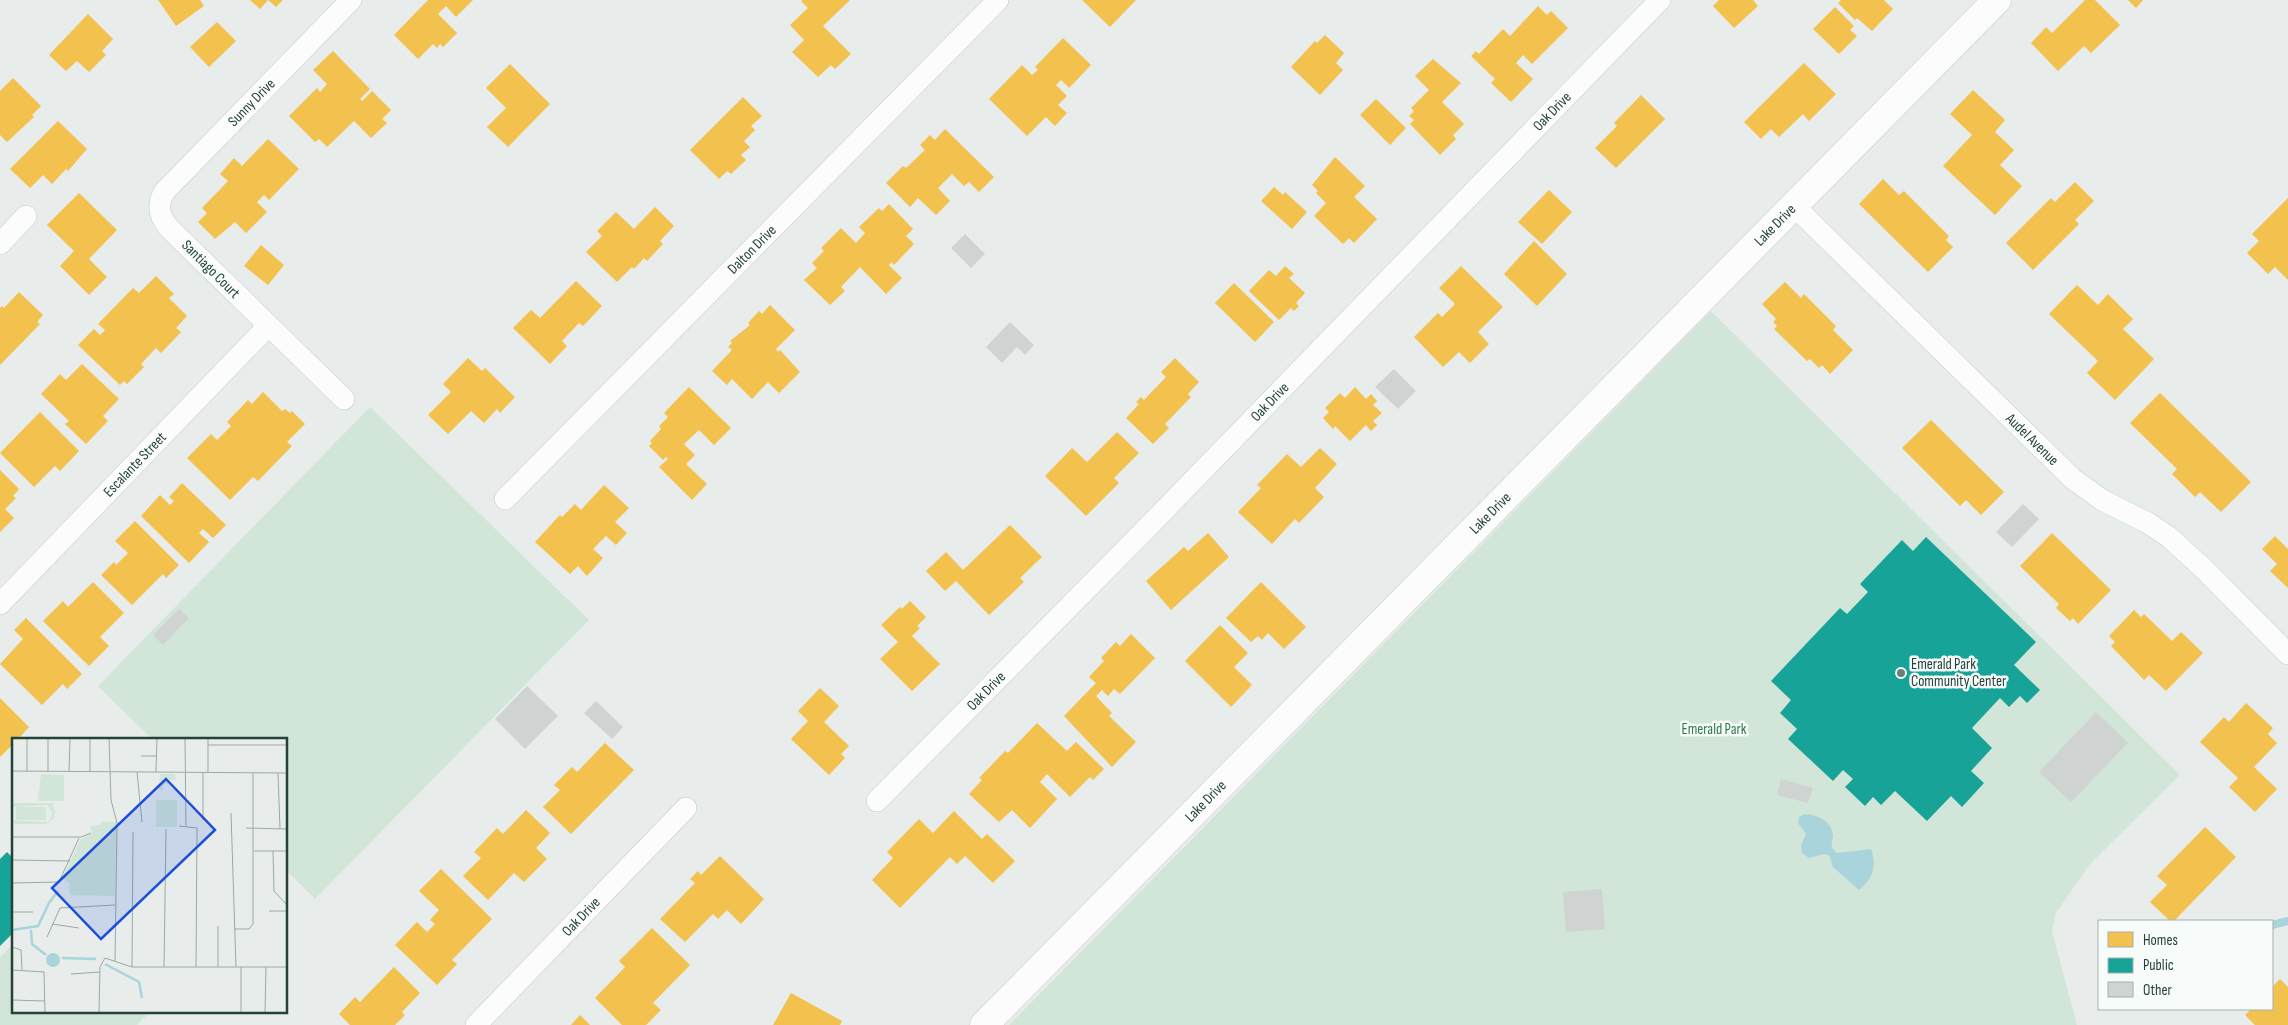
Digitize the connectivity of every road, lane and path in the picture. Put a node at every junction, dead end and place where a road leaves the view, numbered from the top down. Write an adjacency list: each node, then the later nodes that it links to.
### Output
1 (351, 0): 6 (street, Sunny Drive)
2 (998, 0): 11 (street, Dalton Drive)
3 (1660, 0): 14 (street, Oak Drive)
4 (1997, 0): 5 (street, Lake Drive)
5 (1793, 205): 13 (street, Audel Avenue); 17 (street, Lake Drive)
6 (159, 209): 9 (street, Santiago Court)
7 (26, 216): 8 (street)
8 (0, 244)
9 (268, 326): 10 (street, Santiago Court); 12 (street, Escalante Street)
10 (344, 399)
11 (504, 499)
12 (0, 604)
13 (2288, 654)
14 (877, 801)
15 (686, 808): 16 (street, Oak Drive)
16 (476, 1025)
17 (984, 1025)

